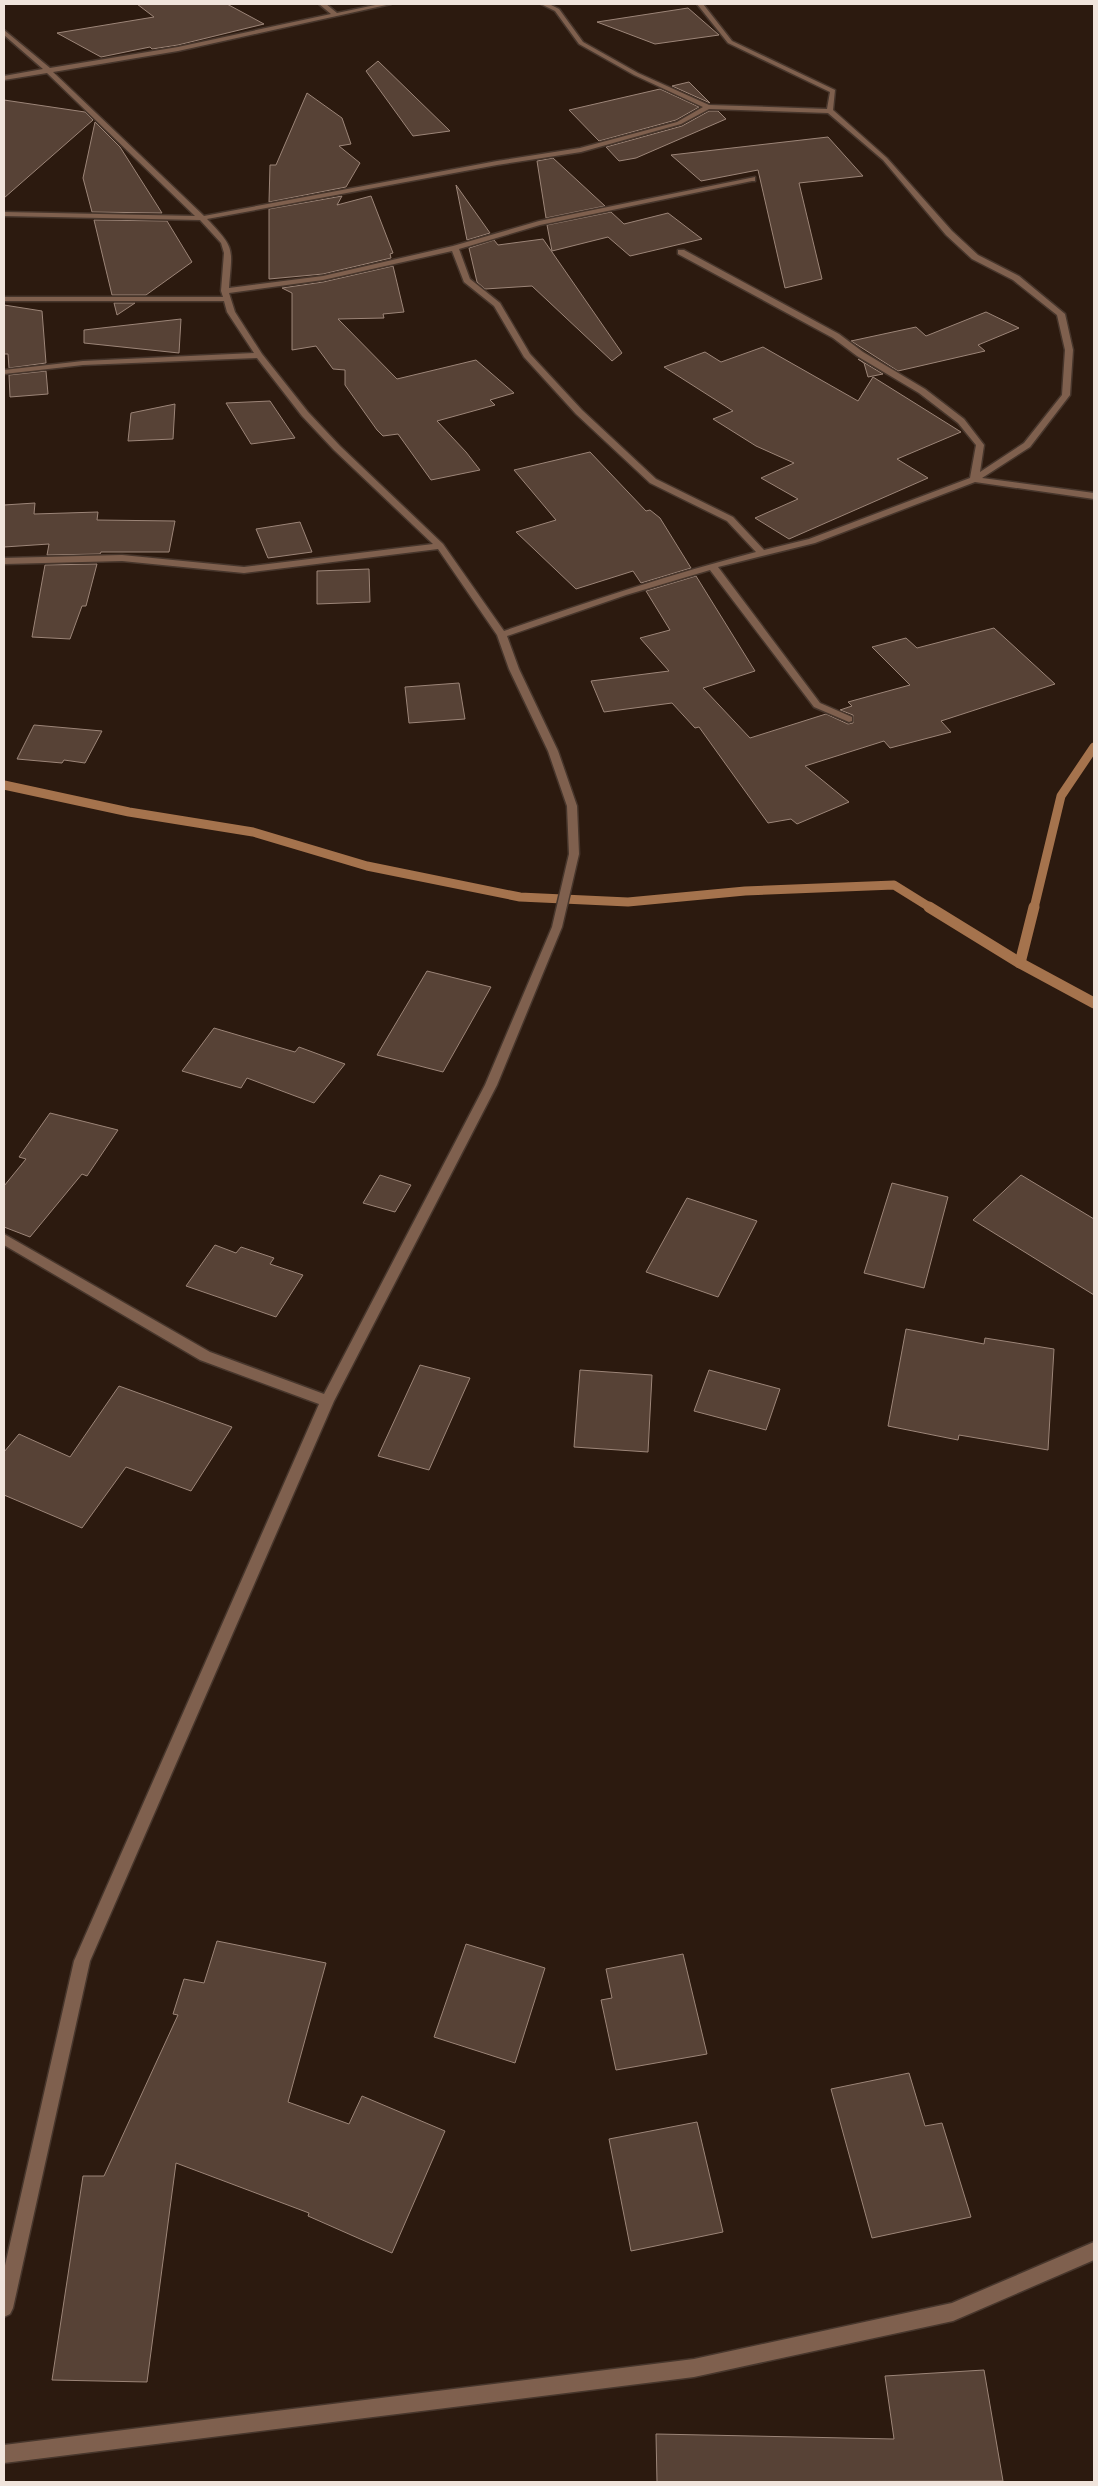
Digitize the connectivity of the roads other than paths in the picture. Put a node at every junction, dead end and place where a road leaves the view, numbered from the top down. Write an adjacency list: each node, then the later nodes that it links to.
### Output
1 (322, 4): 5 (street)
2 (388, 4): 5 (street)
3 (544, 4): 9 (street)
4 (700, 4): 10 (street)
5 (336, 15): 7 (street)
6 (4, 32): 7 (street)
7 (50, 72): 8 (street); 13 (street)
8 (4, 78)
9 (708, 107): 10 (street); 13 (street)
10 (830, 111): 20 (street)
11 (752, 179): 14 (street)
12 (4, 214): 13 (street)
13 (202, 218): 16 (street)
14 (455, 248): 16 (street); 23 (street)
15 (681, 252): 20 (street)
16 (226, 295): 17 (street); 18 (street)
17 (4, 300)
18 (259, 355): 19 (street); 22 (street)
19 (4, 372)
20 (974, 480): 21 (street); 23 (street)
21 (1094, 496)
22 (440, 546): 24 (street); 26 (street)
23 (762, 554): 25 (street)
24 (4, 561)
25 (712, 566): 26 (street); 27 (street)
26 (502, 635): 29 (street)
27 (849, 719)
28 (4, 1239): 29 (street)
29 (328, 1401): 31 (street)
30 (1094, 2251): 32 (street)
31 (4, 2308)
32 (4, 2454)

